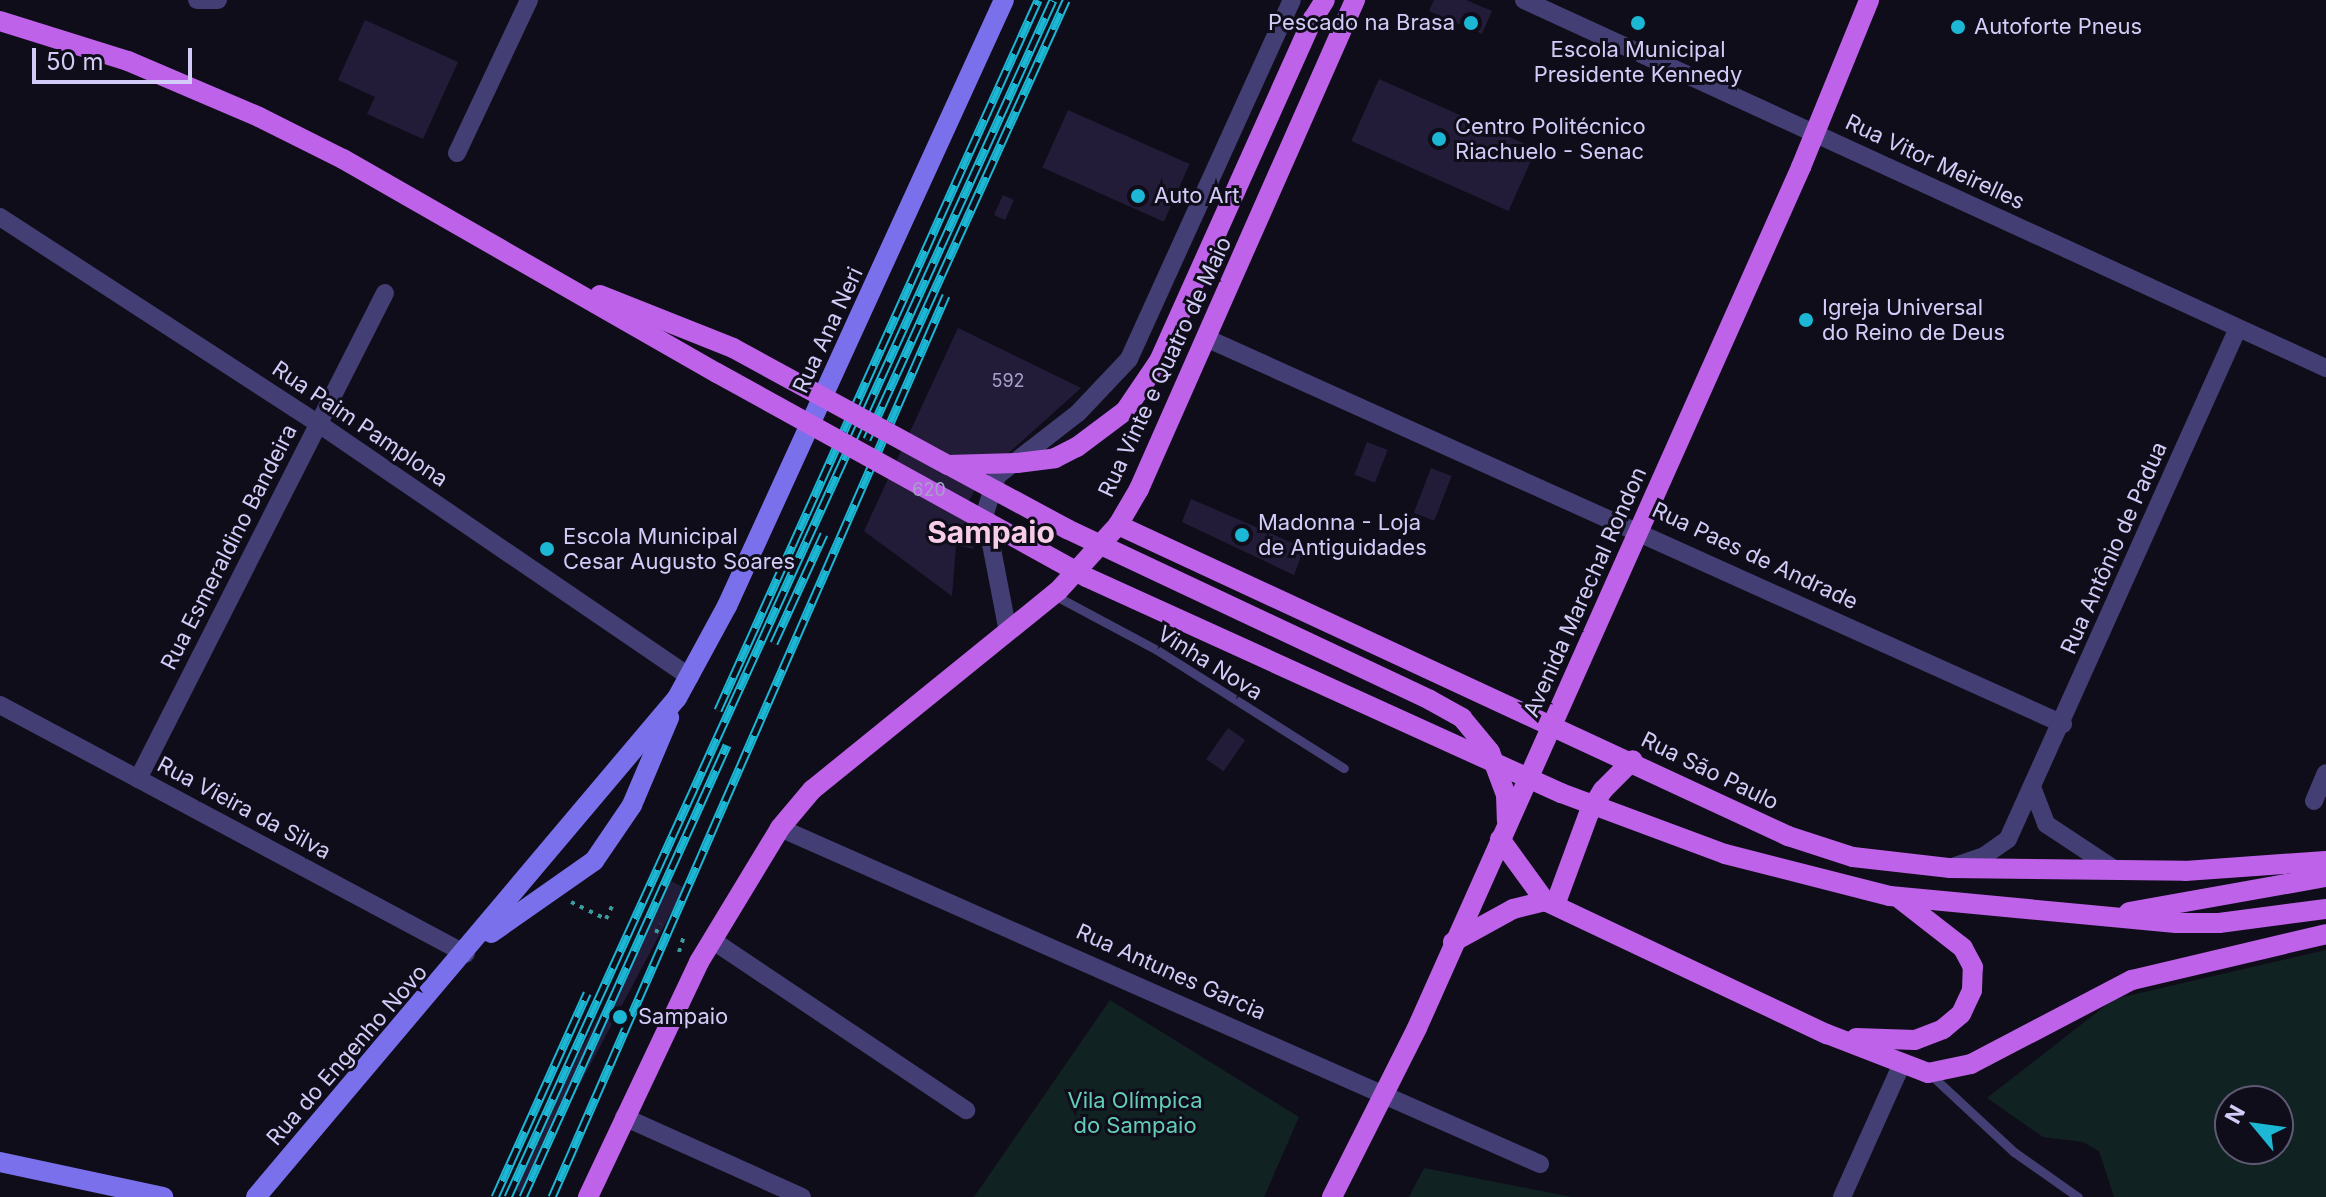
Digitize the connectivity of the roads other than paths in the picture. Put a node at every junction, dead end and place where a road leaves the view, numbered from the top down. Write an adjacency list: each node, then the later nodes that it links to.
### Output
1 (197, 0): 2 (street)
2 (218, 0)
3 (529, 0): 12 (street)
4 (1004, 0): 25 (main road, Rua Ana Neri)
5 (1292, 0): 24 (street, Rua Vinte e Quatro de Maio)
6 (1325, 0): 20 (main road, bridge)
7 (1355, 0): 17 (main road, Rua Vinte e Quatro de Maio)
8 (1524, 0): 11 (street, Rua Vitor Meirelles)
9 (1869, 0): 11 (main road, Avenida Marechal Rondon)
10 (0, 21): 14 (main road)
11 (1815, 133): 16 (street, Rua Vitor Meirelles); 22 (main road, Avenida Marechal Rondon)
12 (457, 153)
13 (0, 217): 19 (street, Rua Paim Pamplona)
14 (562, 283): 20 (main road, bridge); 42 (main road, bridge)
15 (385, 293): 19 (street, Rua Esmeraldino Bandeira)
16 (2238, 328): 18 (street, Rua Vitor Meirelles); 29 (street, Rua Antônio de Padua)
17 (1206, 338): 21 (main road, Rua Vinte e Quatro de Maio); 22 (street, Rua Paes de Andrade)
18 (2326, 368)
19 (319, 424): 25 (street, Rua Paim Pamplona); 33 (street, Rua Esmeraldino Bandeira)
20 (948, 465): 37 (main road, bridge)
21 (1118, 525): 23 (main road, Rua Vinte e Quatro de Maio); 28 (main road, Rua São Paulo)
22 (1638, 529): 28 (main road, Avenida Marechal Rondon); 29 (street, Rua Paes de Andrade)
23 (1054, 595): 24 (main road, Rua Vinte e Quatro de Maio); 31 (lane, Vinha Nova)
24 (1008, 632): 36 (main road, Rua Vinte e Quatro de Maio)
25 (690, 677): 26 (main road, Rua do Engenho Novo)
26 (677, 698): 49 (main road, Rua do Engenho Novo); 49 (main road, Rua do Engenho Novo)
27 (0, 705): 33 (street, Rua Vieira da Silva)
28 (1553, 723): 30 (main road, Rua São Paulo); 37 (main road, Avenida Marechal Rondon)
29 (2063, 724): 34 (street, Rua Antônio de Padua)
30 (1633, 760): 39 (main road, Rua São Paulo); 43 (main road)
31 (1344, 768)
32 (2326, 773): 35 (street)
33 (138, 779): 49 (street, Rua Vieira da Silva)
34 (2032, 787): 39 (street, Rua Antônio de Padua); 40 (street)
35 (2314, 801)
36 (780, 828): 47 (main road, Rua Vinte e Quatro de Maio); 53 (street, Rua Antunes Garcia)
37 (1503, 832): 43 (main road); 48 (main road, Avenida Marechal Rondon)
38 (2326, 861): 40 (main road, Rua São Paulo)
39 (1950, 868): 40 (main road, Rua São Paulo)
40 (2114, 869)
41 (2326, 877): 45 (main road)
42 (1893, 896): 45 (main road); 50 (main road)
43 (1550, 903): 48 (main road); 50 (main road)
44 (2326, 909): 45 (main road)
45 (2093, 917)
46 (2326, 934): 52 (main road)
47 (712, 940): 54 (street); 55 (main road, Rua Vinte e Quatro de Maio)
48 (1453, 942): 53 (main road, Avenida Marechal Rondon)
49 (470, 949): 59 (main road, Rua do Engenho Novo)
50 (1827, 1034): 51 (main road)
51 (1901, 1066): 52 (main road); 63 (street)
52 (1928, 1073): 64 (lane)
53 (1385, 1091): 57 (street, Rua Antunes Garcia); 62 (main road, Avenida Marechal Rondon)
54 (966, 1110)
55 (624, 1117): 60 (main road, Rua Vinte e Quatro de Maio); 61 (street)
56 (0, 1162): 58 (main road)
57 (1540, 1164)
58 (163, 1197)
59 (256, 1197)
60 (588, 1197)
61 (802, 1197)
62 (1332, 1197)
63 (1842, 1197)
64 (2078, 1197)

